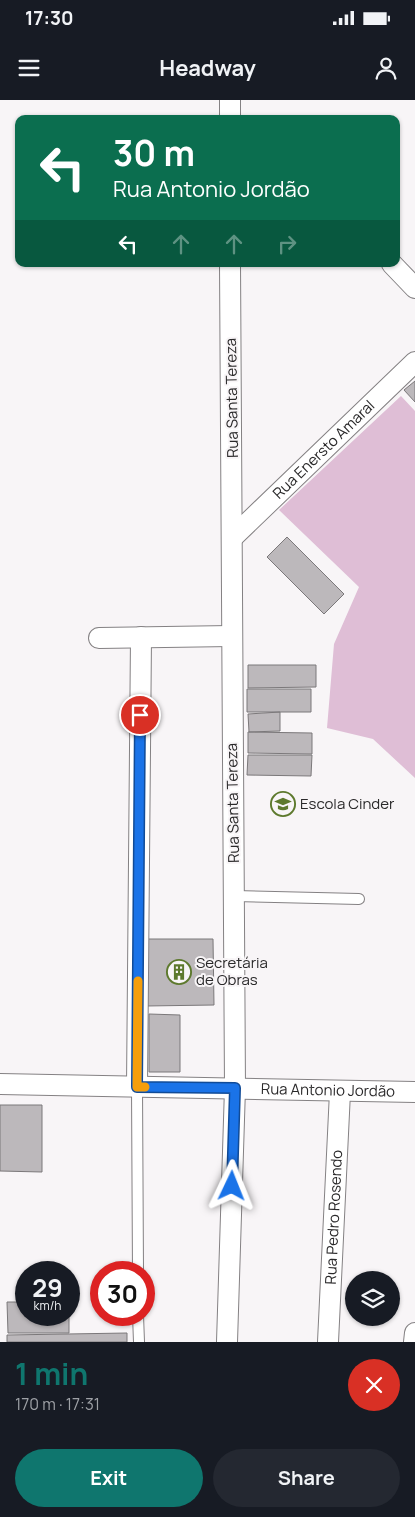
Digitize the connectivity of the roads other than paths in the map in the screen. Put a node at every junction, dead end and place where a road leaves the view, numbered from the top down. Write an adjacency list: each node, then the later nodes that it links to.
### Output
1 (230, 100): 2 (street)
2 (230, 115)
3 (230, 267): 7 (street, Rua Santa Tereza)
4 (395, 267): 5 (street)
5 (415, 288)
6 (415, 362): 7 (street, Rua Enersto Amaral)
7 (233, 537): 8 (street, Rua Santa Tereza)
8 (231, 636): 9 (street); 11 (street, Rua Santa Tereza)
9 (141, 637): 10 (street); 14 (street)
10 (99, 638)
11 (234, 896): 12 (lane); 15 (street, Rua Santa Tereza)
12 (359, 899)
13 (0, 1084): 14 (street, Rua Antonio Jordão)
14 (137, 1087): 15 (street, Rua Antonio Jordão); 18 (lane)
15 (235, 1088): 16 (street, Rua Antonio Jordão); 22 (street, Rua Santa Tereza)
16 (340, 1092): 17 (street, Rua Antonio Jordão); 23 (street, Rua Pedro Rosendo)
17 (415, 1092)
18 (138, 1261)
19 (138, 1326): 21 (lane)
20 (415, 1333): 24 (street)
21 (138, 1342)
22 (227, 1342)
23 (328, 1342)
24 (414, 1342)

